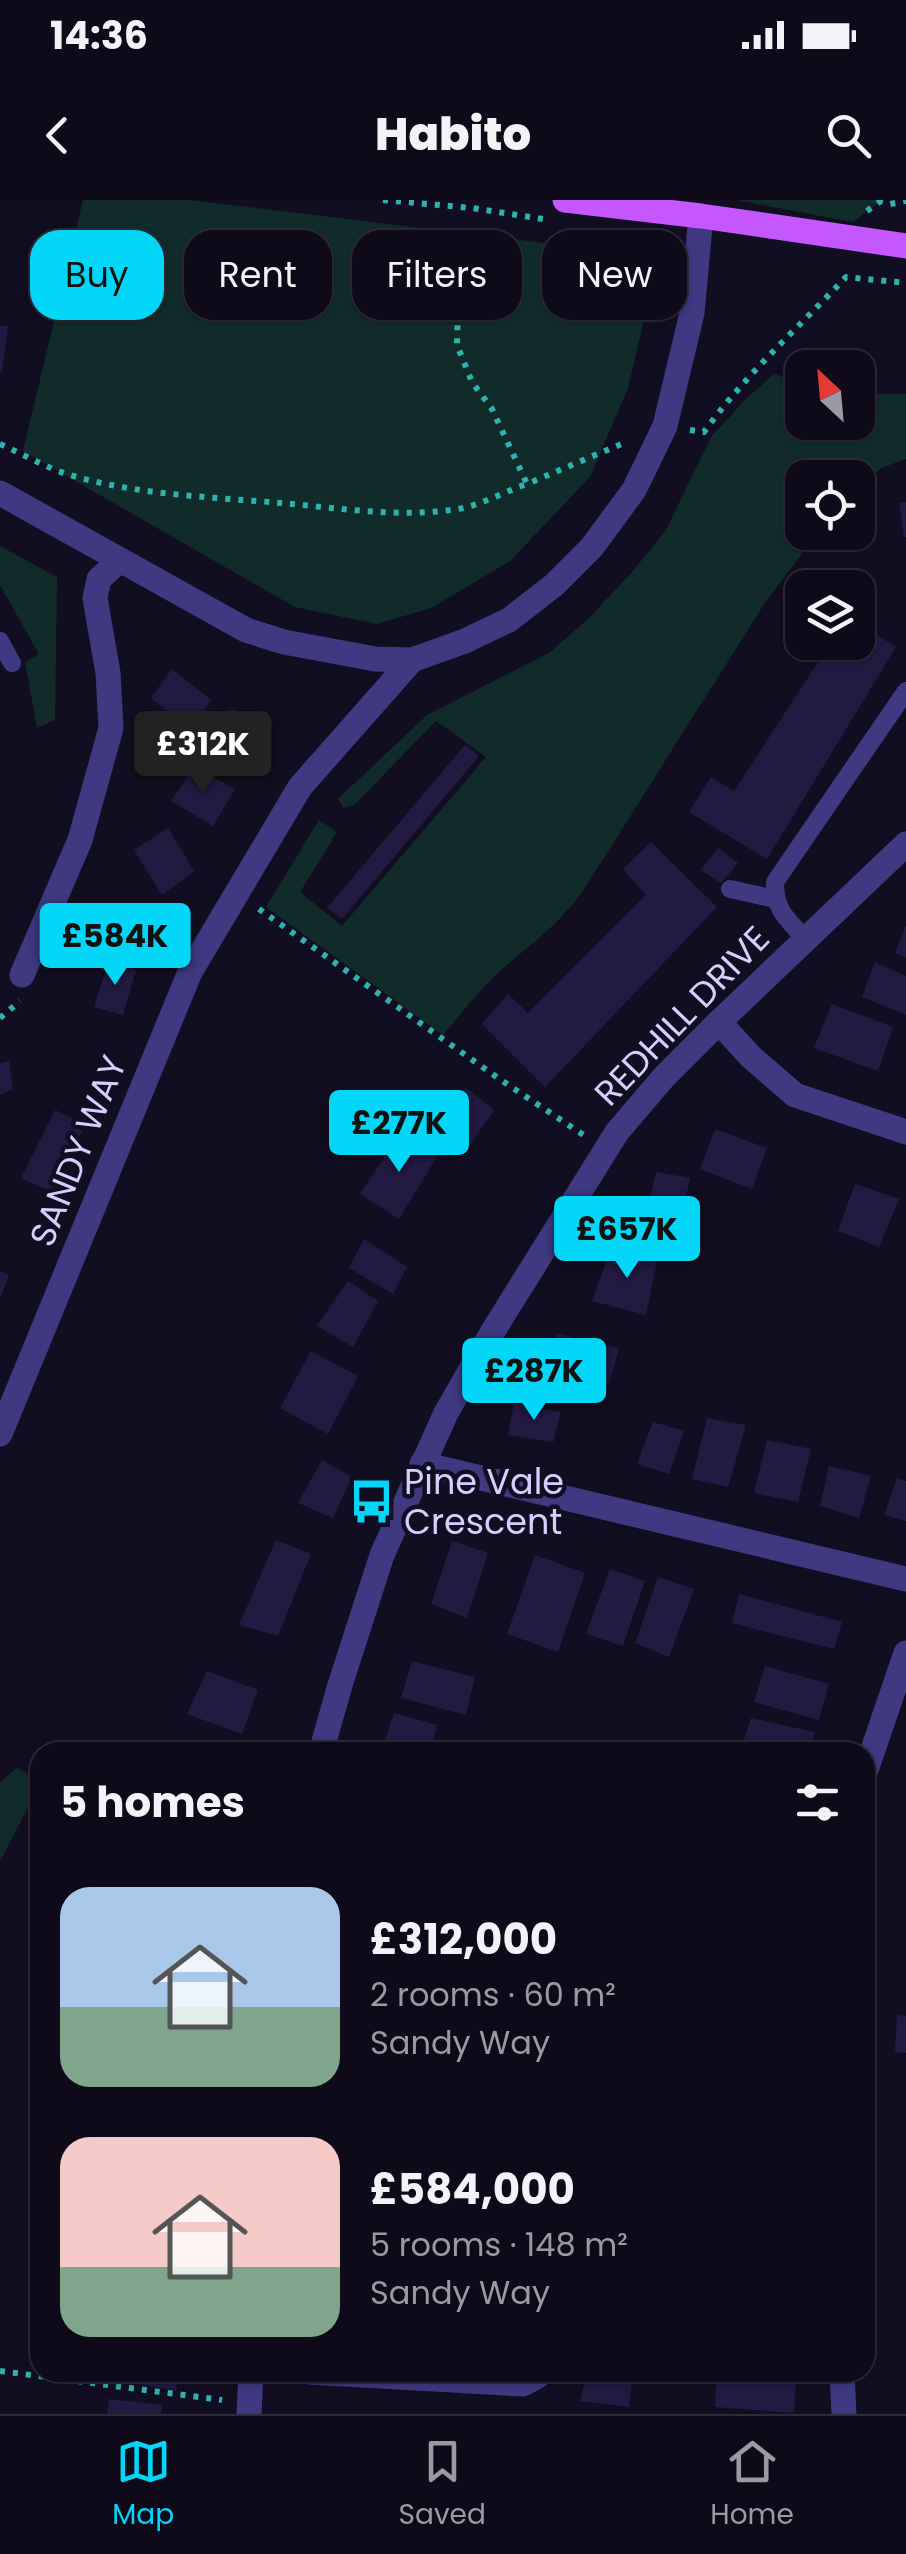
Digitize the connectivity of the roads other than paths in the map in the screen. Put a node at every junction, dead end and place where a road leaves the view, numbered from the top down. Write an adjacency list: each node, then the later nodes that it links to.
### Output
1 (565, 200): 2 (main road)
2 (702, 216): 3 (main road); 7 (street)
3 (906, 246)
4 (0, 494): 5 (street)
5 (120, 560): 7 (street); 14 (street)
6 (0, 641): 8 (lane)
7 (412, 660): 17 (street, SANDY WAY)
8 (12, 663)
9 (906, 692): 12 (lane)
10 (906, 844): 13 (street, REDHILL DRIVE)
11 (730, 889): 12 (lane)
12 (775, 898): 13 (lane)
13 (806, 940): 15 (street, REDHILL DRIVE)
14 (22, 975)
15 (719, 1022): 16 (street); 18 (street, REDHILL DRIVE)
16 (906, 1132)
17 (0, 1434)
18 (422, 1464): 19 (street); 21 (street, REDHILL DRIVE)
19 (906, 1578)
20 (906, 1653): 22 (street)
21 (324, 1742)
22 (875, 1744)
23 (250, 2382): 27 (street)
24 (487, 2382): 25 (street)
25 (527, 2382)
26 (842, 2382): 28 (street)
27 (249, 2409)
28 (844, 2414)

